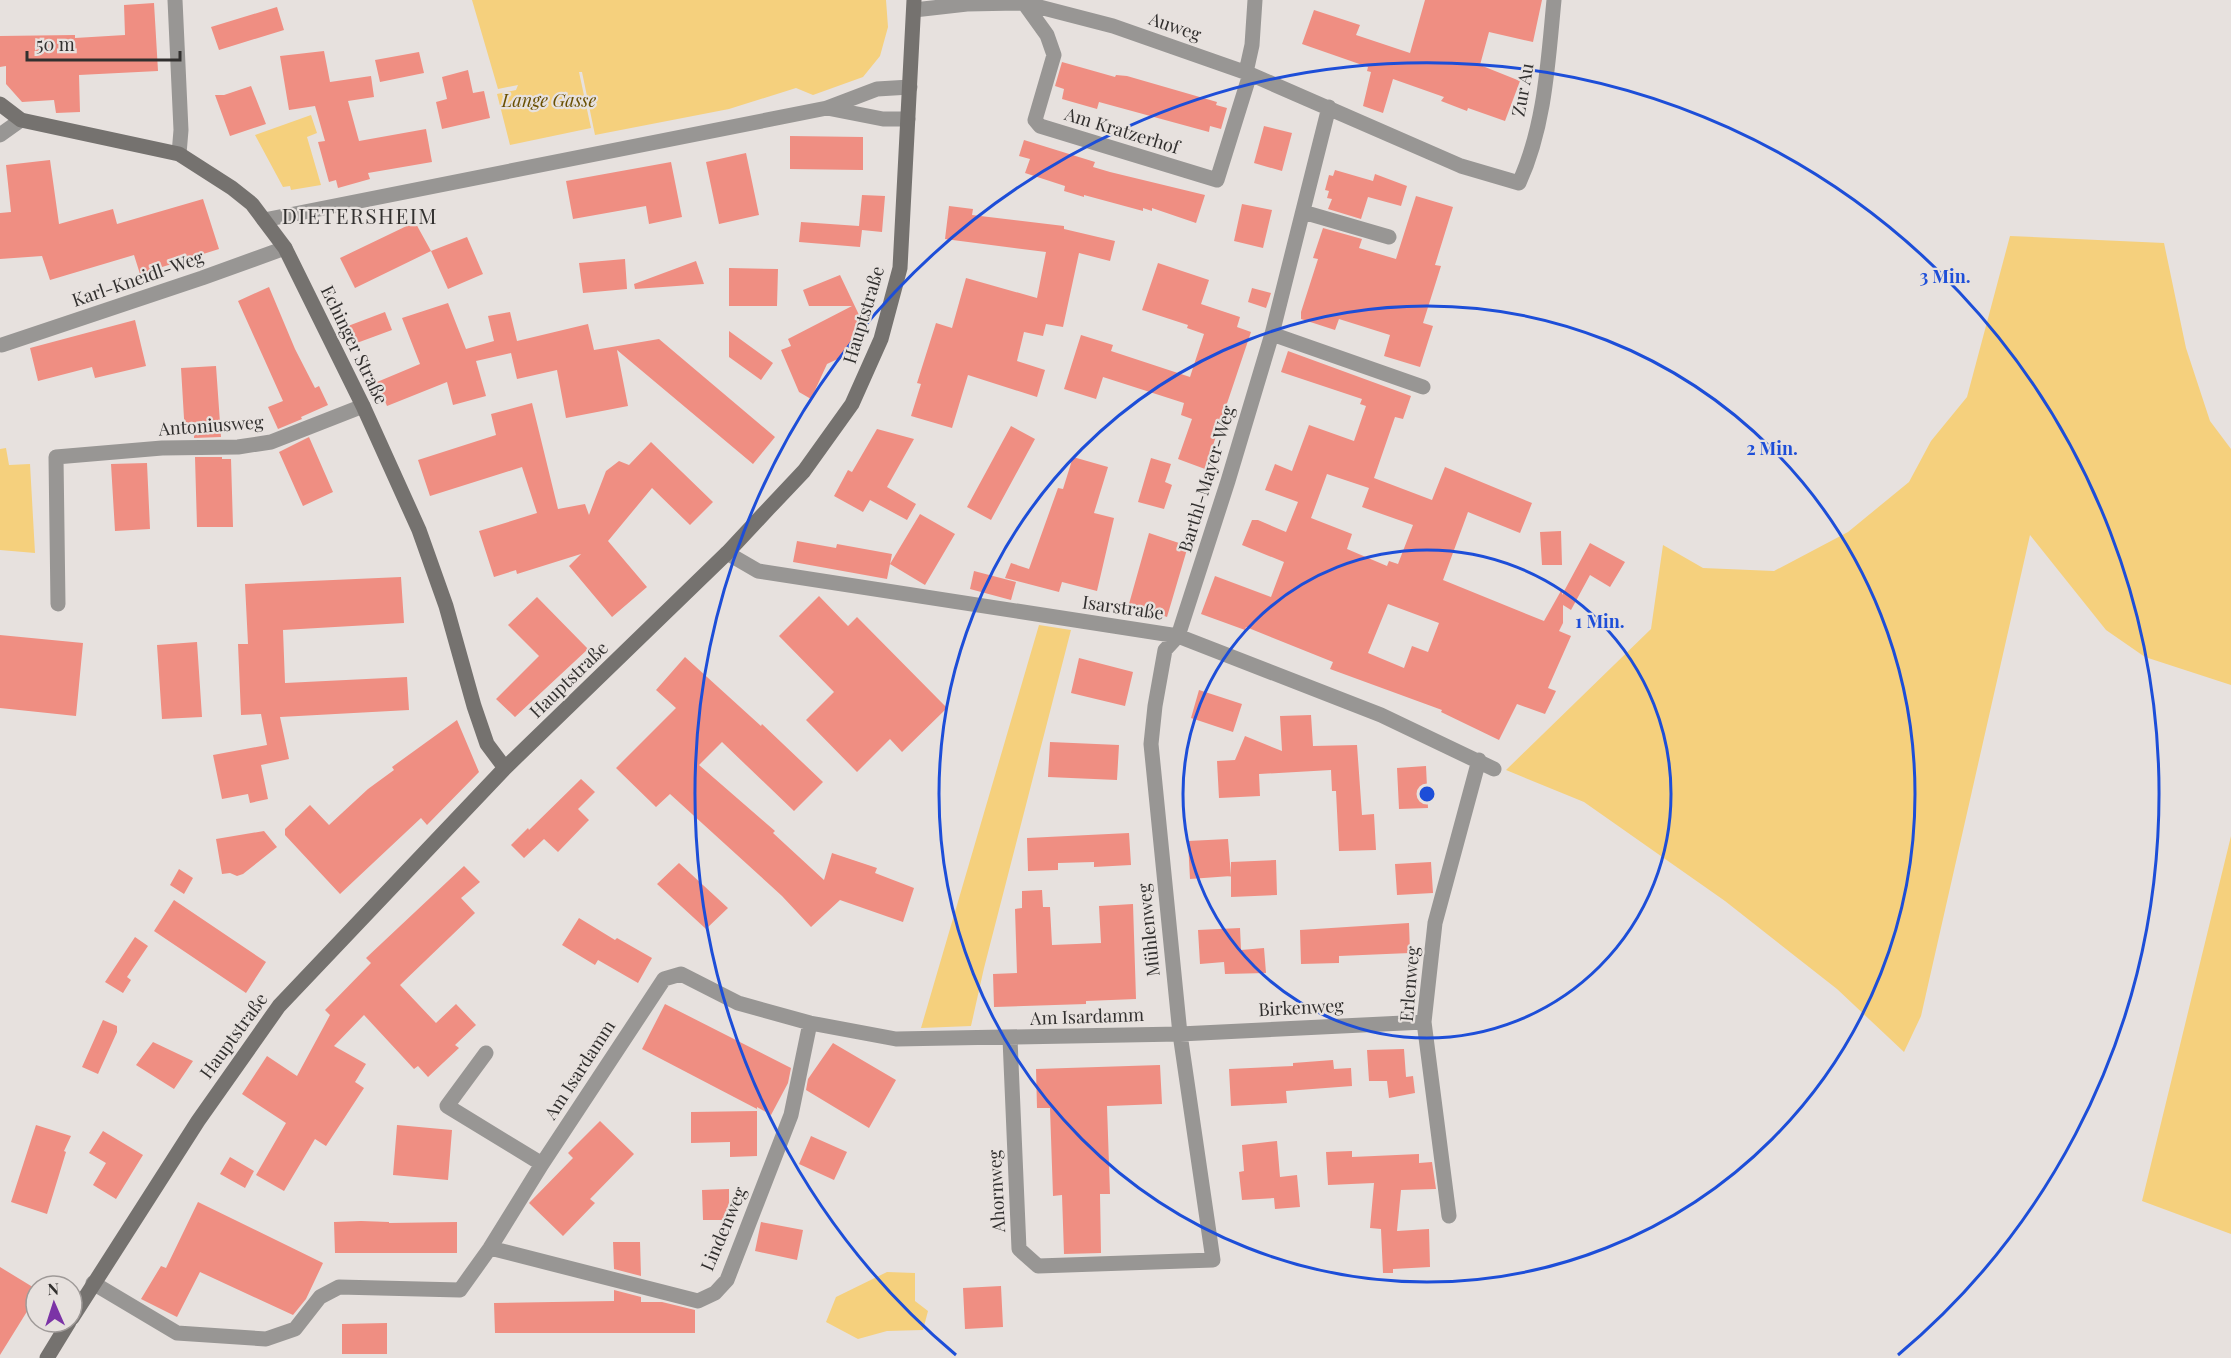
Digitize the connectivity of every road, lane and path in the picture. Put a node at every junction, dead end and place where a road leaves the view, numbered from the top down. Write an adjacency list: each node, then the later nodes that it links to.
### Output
1 (175, 0): 14 (street)
2 (1255, 0): 6 (street)
3 (1554, 0): 15 (street, Zur Au)
4 (1024, 3): 5 (street, Auweg); 6 (street, Auweg); 6 (street, Am Kratzerhof)
5 (914, 5): 7 (main road, Hauptstraße)
6 (1248, 73): 9 (street, Auweg)
7 (910, 87): 10 (street); 11 (main road, Hauptstraße)
8 (0, 104): 12 (main road, Echinger Straße)
9 (1329, 107): 15 (street, Auweg); 16 (street, Barthl-Mayer-Weg)
10 (827, 108): 11 (street); 17 (street)
11 (908, 119): 24 (main road, Hauptstraße)
12 (21, 120): 13 (street); 14 (main road, Echinger Straße)
13 (0, 135)
14 (179, 154): 17 (main road, Echinger Straße)
15 (1519, 183)
16 (1303, 212): 18 (street); 20 (street, Barthl-Mayer-Weg)
17 (264, 220): 19 (main road, Echinger Straße)
18 (1389, 237)
19 (285, 248): 21 (street, Karl-Kneidl-Weg); 23 (main road, Echinger Straße)
20 (1272, 334): 22 (street); 26 (street, Barthl-Mayer-Weg)
21 (2, 345)
22 (1423, 387)
23 (363, 406): 25 (street, Antoniusweg); 28 (main road, Echinger Straße)
24 (727, 553): 26 (street, Isarstraße); 28 (main road, Hauptstraße)
25 (58, 604)
26 (1178, 636): 27 (street, Isarstraße); 32 (street, Mühlenweg)
27 (1479, 760): 29 (street, Isarstraße); 30 (street, Erlenweg)
28 (505, 768): 39 (main road, Hauptstraße)
29 (1494, 769)
30 (1424, 1022): 32 (street, Birkenweg); 36 (street, Erlenweg)
31 (810, 1023): 33 (street, Am Isardamm); 35 (street, Am Isardamm); 37 (street, Lindenweg)
32 (1180, 1034): 33 (street, Am Isardamm); 38 (street, Mühlenweg)
33 (1010, 1039): 38 (street, Ahornweg)
34 (486, 1053): 35 (street)
35 (542, 1164): 37 (street, Am Isardamm)
36 (1449, 1216)
37 (490, 1248): 39 (street, Am Isardamm)
38 (1213, 1260)
39 (93, 1283): 40 (main road, Hauptstraße)
40 (84, 1298)
41 (62, 1334): 42 (main road)
42 (47, 1358)

